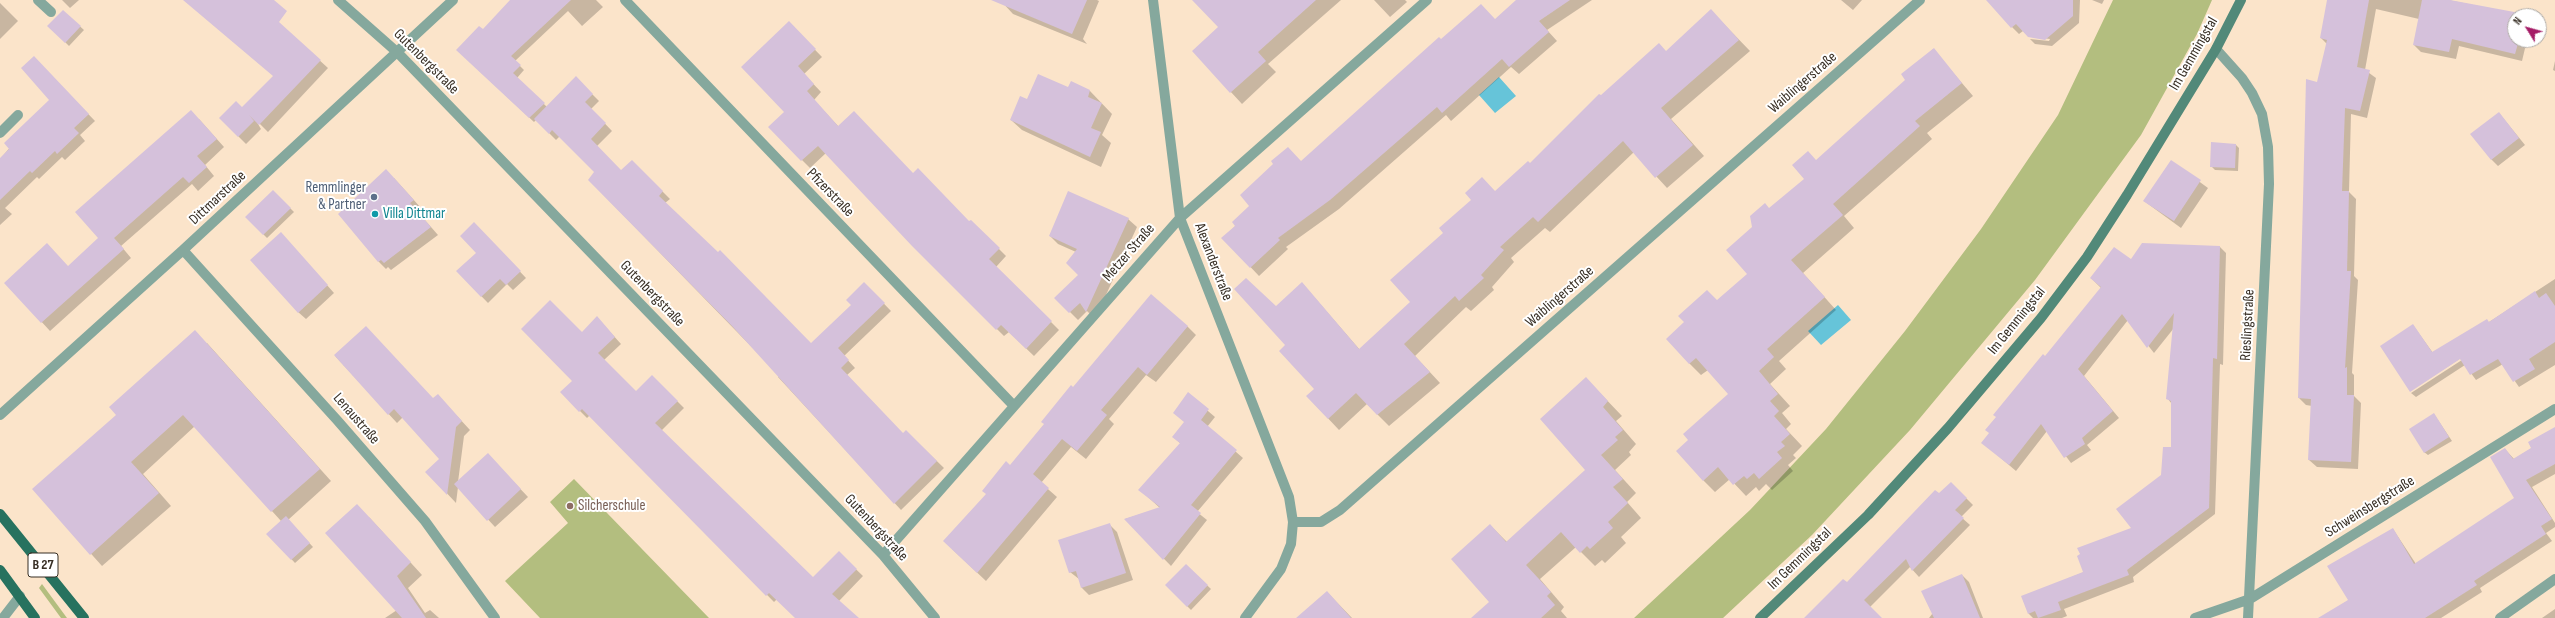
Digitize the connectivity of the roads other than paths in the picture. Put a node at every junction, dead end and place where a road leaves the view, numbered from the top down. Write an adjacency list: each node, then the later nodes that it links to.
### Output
1 (38, 0): 9 (street)
2 (338, 0): 11 (street, Gutenbergstraße)
3 (453, 0): 11 (street, Dittmarstraße)
4 (625, 0): 16 (street, Pfizerstraße)
5 (1153, 0): 14 (street, Alexanderstraße)
6 (1427, 0): 14 (street, Metzer Straße)
7 (1920, 0): 20 (street, Waiblingerstraße)
8 (2241, 0): 10 (street, Im Gemmingstal)
9 (51, 12)
10 (2216, 49): 25 (street, Rieslingstraße); 32 (street, Im Gemmingstal)
11 (398, 53): 15 (street, Dittmarstraße); 21 (street, Gutenbergstraße)
12 (18, 115): 13 (street)
13 (0, 133)
14 (1180, 218): 16 (street, Metzer Straße); 20 (street, Alexanderstraße)
15 (183, 250): 18 (street, Dittmarstraße); 29 (street, Lenaustraße)
16 (1014, 406): 21 (street, Metzer Straße)
17 (2555, 409): 25 (street, Schweinsbergstraße)
18 (0, 415)
19 (0, 514): 28 (main road, B 27)
20 (1293, 522): 31 (street)
21 (883, 555): 30 (street, Gutenbergstraße)
22 (0, 570): 24 (main road, B 27)
23 (2555, 579): 35 (street)
24 (20, 596): 26 (street); 27 (main road, B 27)
25 (2250, 599): 33 (street, Schweinsbergstraße); 34 (street, Rieslingstraße)
26 (3, 618)
27 (35, 618)
28 (84, 618)
29 (495, 618)
30 (935, 618)
31 (1245, 618)
32 (1760, 618)
33 (2195, 618)
34 (2248, 618)
35 (2500, 618)

